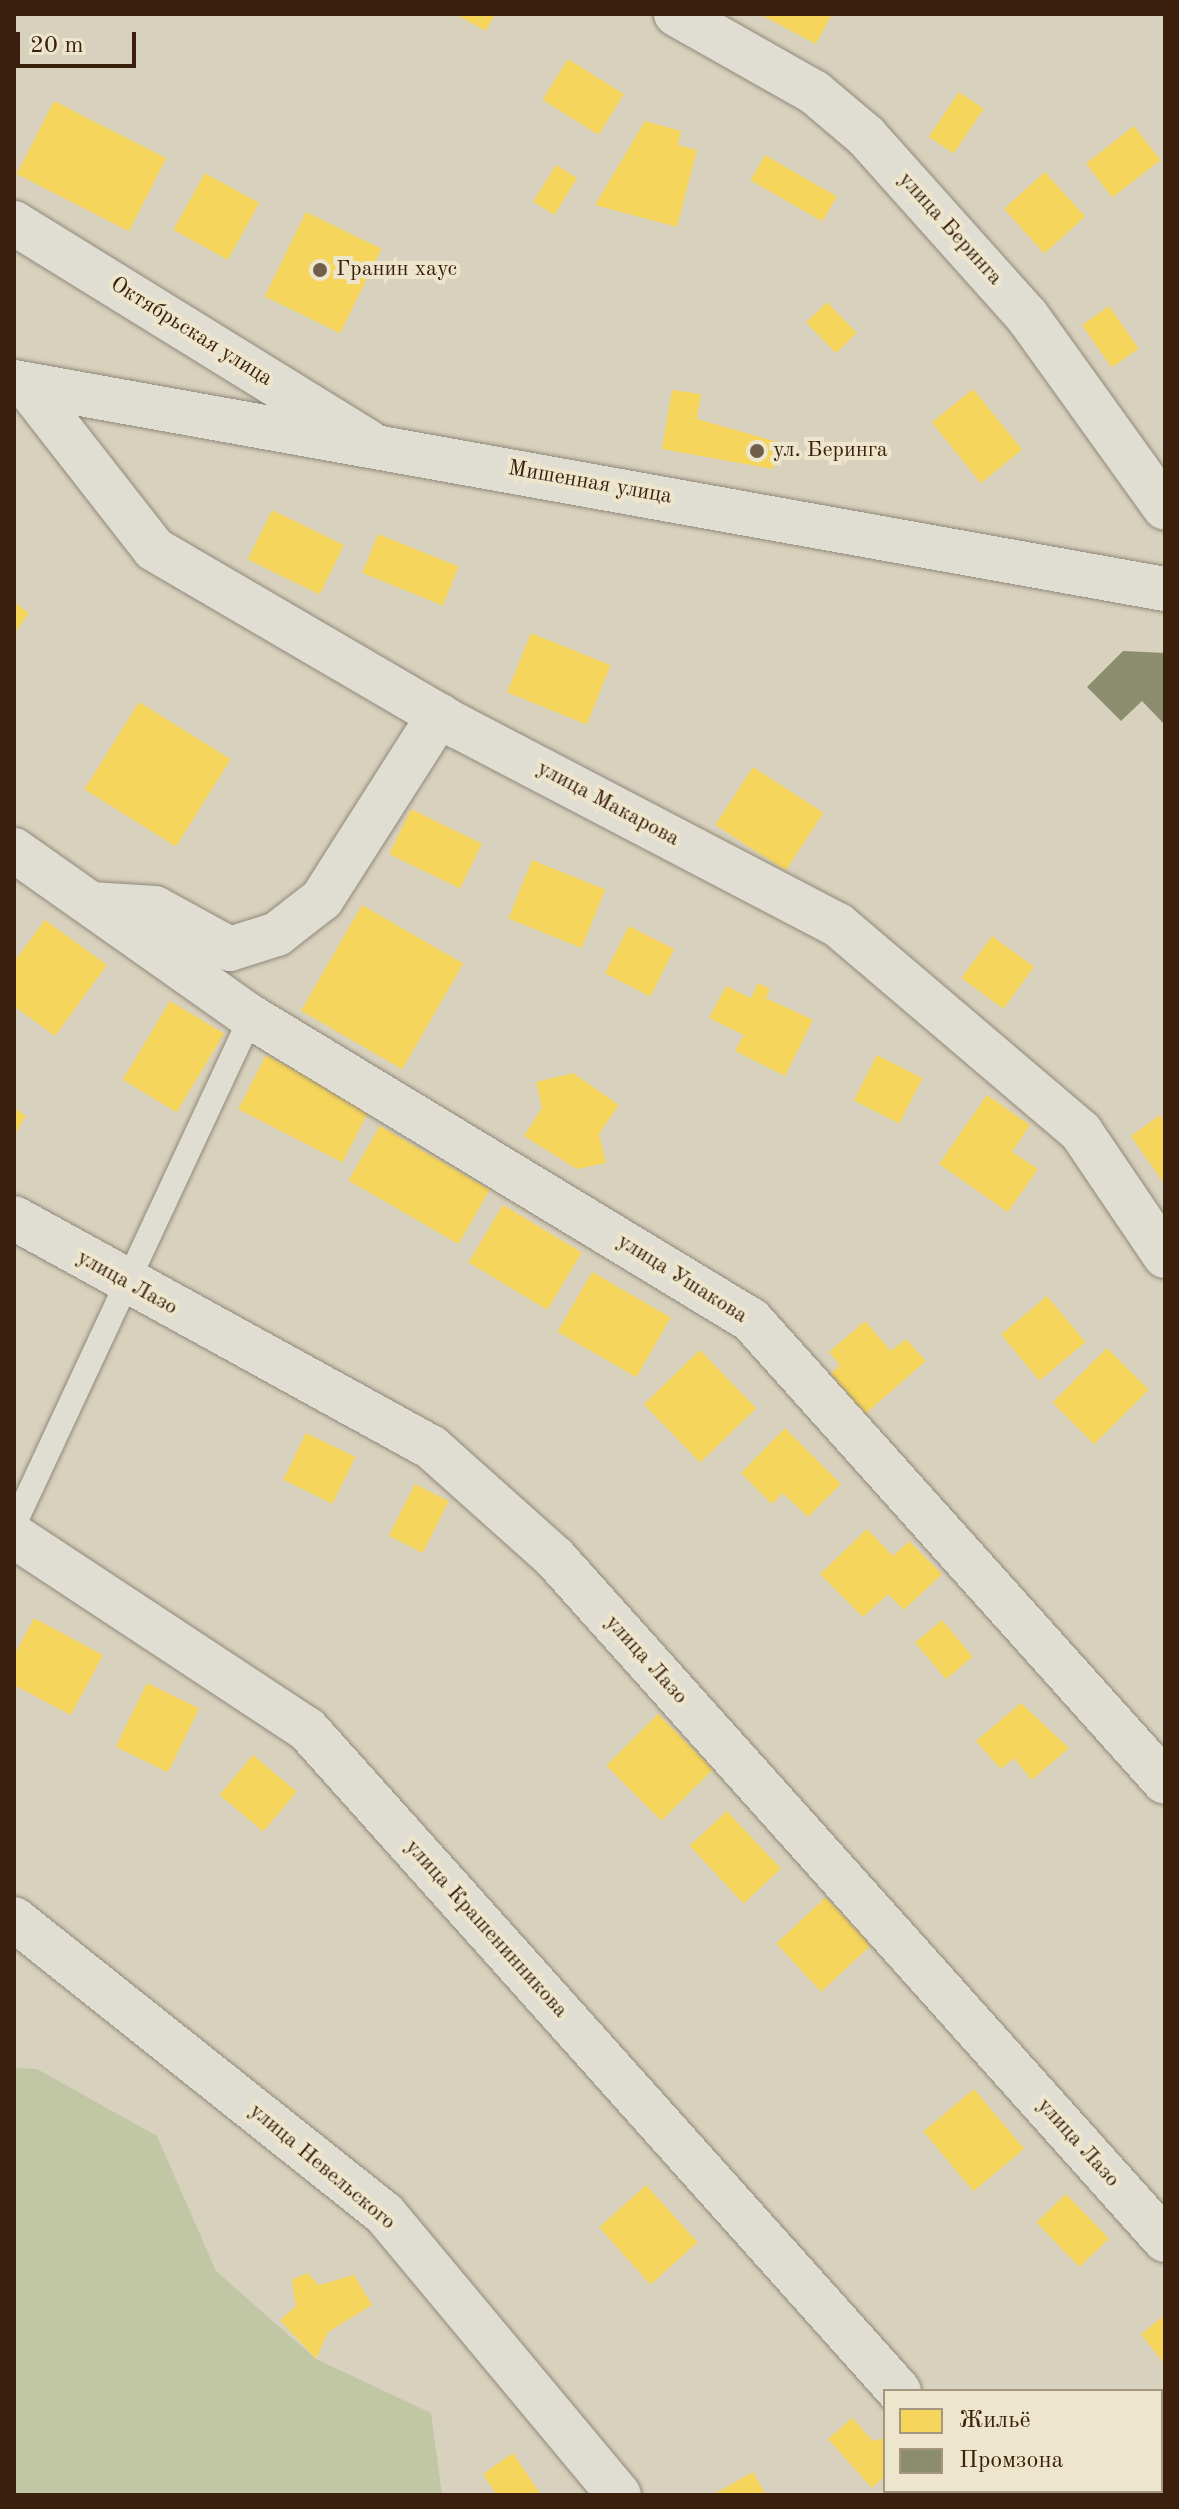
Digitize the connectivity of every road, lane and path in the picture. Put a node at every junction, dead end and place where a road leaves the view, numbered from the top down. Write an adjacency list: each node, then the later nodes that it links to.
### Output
1 (676, 14): 5 (street, улица Беринга)
2 (14, 223): 4 (street, Октябрьская улица)
3 (20, 383): 4 (street, Мишенная улица); 7 (street, улица Макарова)
4 (368, 442): 6 (street, Мишенная улица)
5 (1165, 508)
6 (1165, 589)
7 (439, 715): 9 (street); 12 (street, улица Макарова)
8 (14, 850): 9 (street, улица Ушакова)
9 (91, 904): 10 (street, улица Ушакова)
10 (251, 1017): 13 (lane); 16 (street, улица Ушакова)
11 (14, 1218): 13 (street, улица Лазо)
12 (1165, 1256)
13 (127, 1284): 14 (lane); 18 (street, улица Лазо)
14 (14, 1525)
15 (14, 1536): 19 (street, улица Крашенинникова)
16 (1165, 1782)
17 (14, 1919): 20 (street, улица Невельского)
18 (1165, 2240)
19 (897, 2389)
20 (619, 2495)

